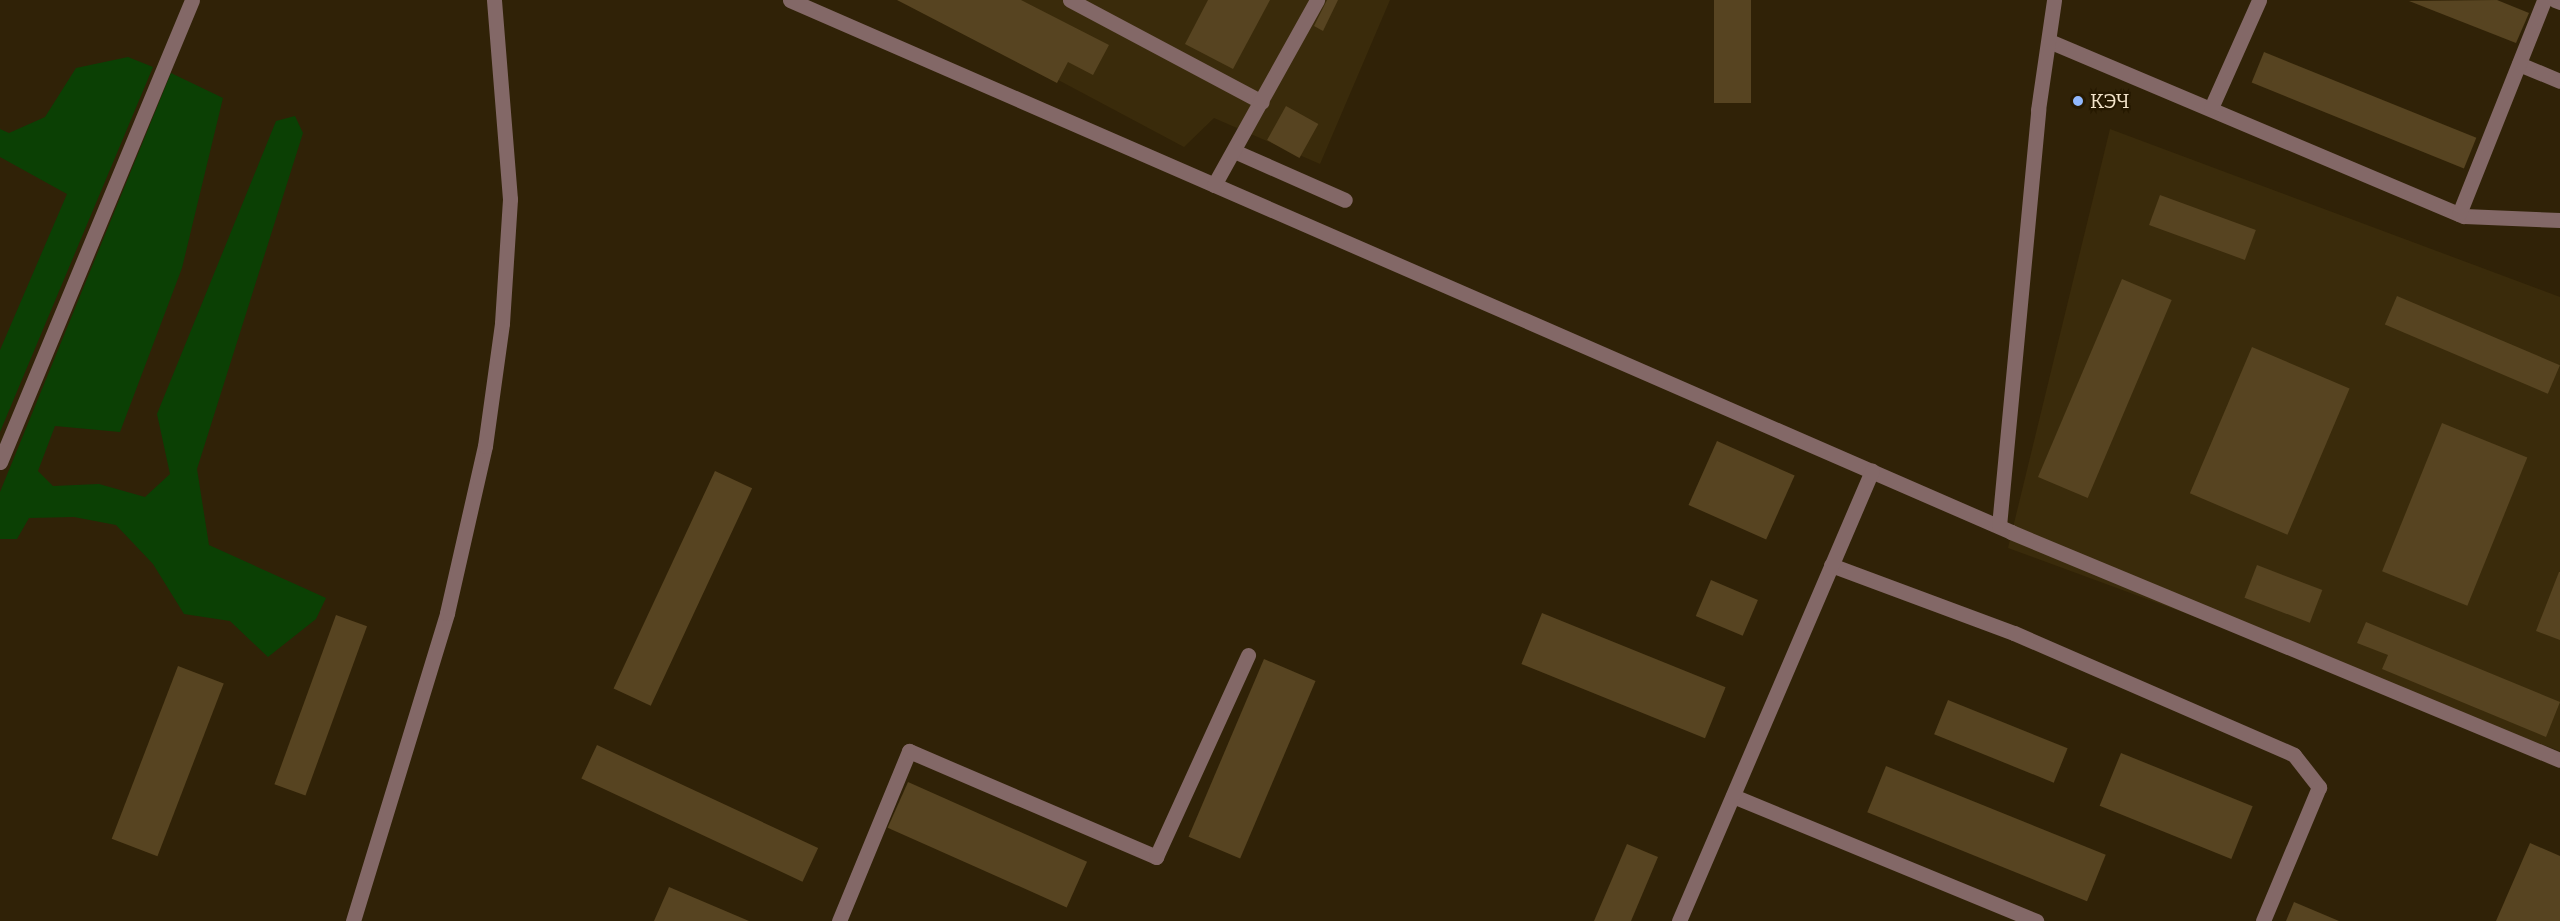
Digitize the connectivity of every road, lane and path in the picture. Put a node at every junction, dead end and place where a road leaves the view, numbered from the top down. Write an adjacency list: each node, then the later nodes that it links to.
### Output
1 (192, 0): 21 (street)
2 (494, 0): 28 (street)
3 (790, 0): 17 (street)
4 (1070, 0): 14 (street)
5 (1317, 0): 14 (street)
6 (2054, 0): 11 (street)
7 (2259, 0): 15 (street)
8 (2544, 0): 12 (street)
9 (2555, 0): 10 (street)
10 (2560, 2)
11 (2049, 41): 15 (street); 23 (street)
12 (2519, 64): 13 (street); 19 (street)
13 (2560, 81)
14 (1262, 102): 16 (street)
15 (2211, 108): 19 (street)
16 (1234, 152): 17 (street); 18 (street)
17 (1214, 185): 22 (street)
18 (1345, 200)
19 (2459, 214): 20 (street)
20 (2560, 220)
21 (0, 462)
22 (1872, 471): 23 (street); 24 (street)
23 (1999, 526): 26 (street)
24 (1832, 565): 27 (street); 32 (street)
25 (1248, 655): 29 (street)
26 (2560, 760)
27 (1733, 796): 30 (street); 31 (street)
28 (353, 921)
29 (839, 921)
30 (1679, 921)
31 (2036, 921)
32 (2263, 921)

